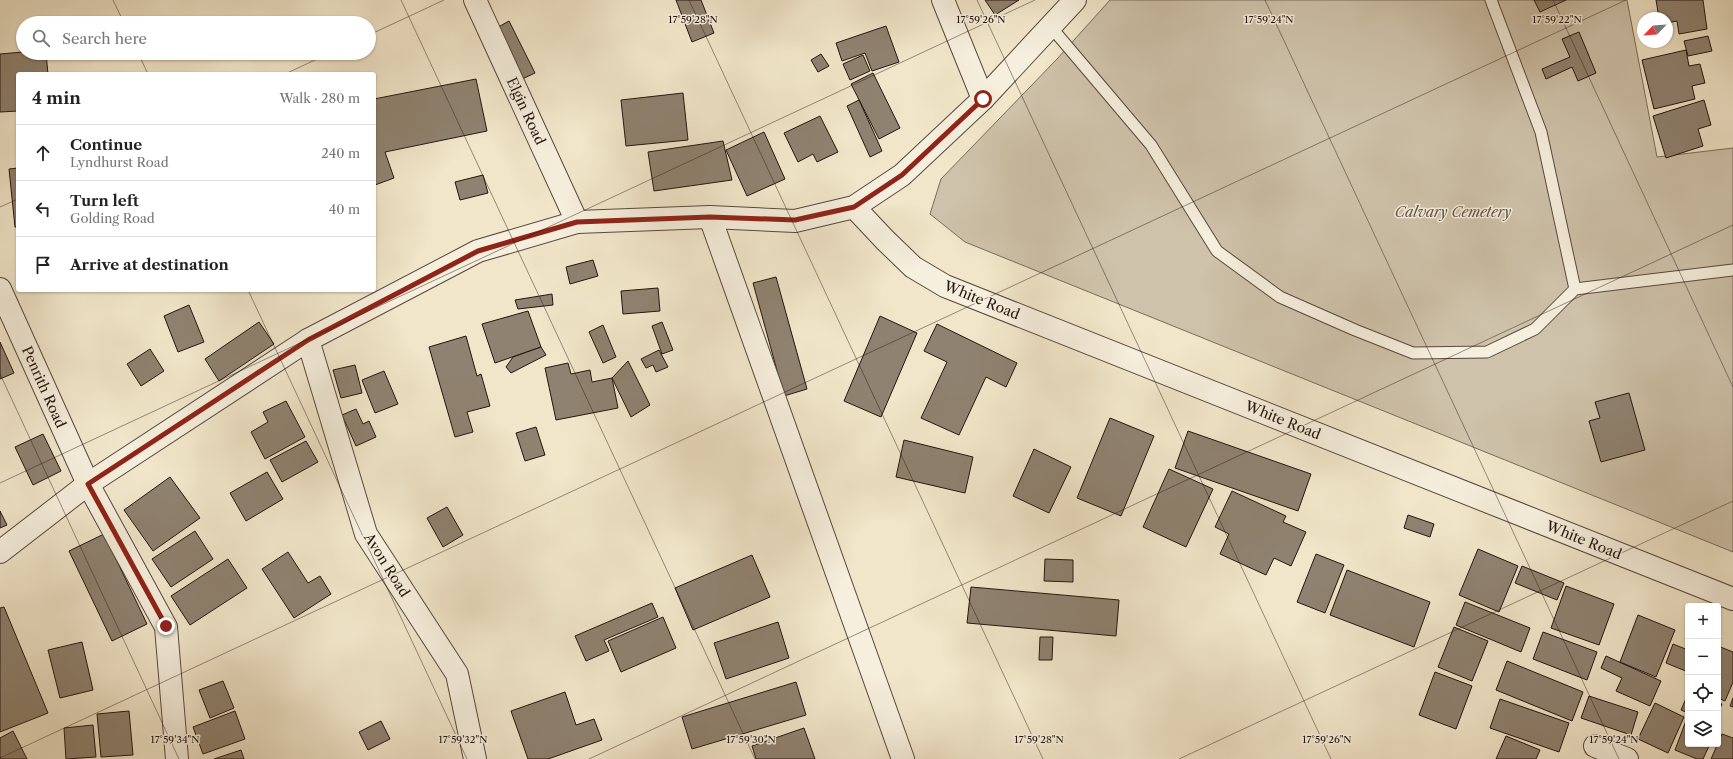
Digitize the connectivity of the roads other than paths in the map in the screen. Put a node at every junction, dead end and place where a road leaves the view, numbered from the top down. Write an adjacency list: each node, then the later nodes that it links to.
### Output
1 (475, 0): 9 (street, Elgin Road)
2 (943, 0): 6 (street)
3 (1076, 0): 5 (street)
4 (1491, 0): 12 (lane)
5 (1051, 27): 6 (street); 12 (lane)
6 (983, 99): 7 (street)
7 (854, 207): 8 (street); 16 (street, White Road)
8 (710, 217): 9 (street); 20 (street)
9 (577, 222): 13 (street)
10 (1733, 270): 12 (lane)
11 (0, 289): 14 (street, Penrith Road)
12 (1575, 289)
13 (308, 340): 14 (street); 19 (street, Avon Road)
14 (88, 484): 15 (street); 18 (street, Penrith Road)
15 (0, 552)
16 (1733, 599)
17 (1595, 746): 21 (street)
18 (177, 759)
19 (475, 759)
20 (903, 759)
21 (1627, 759)

